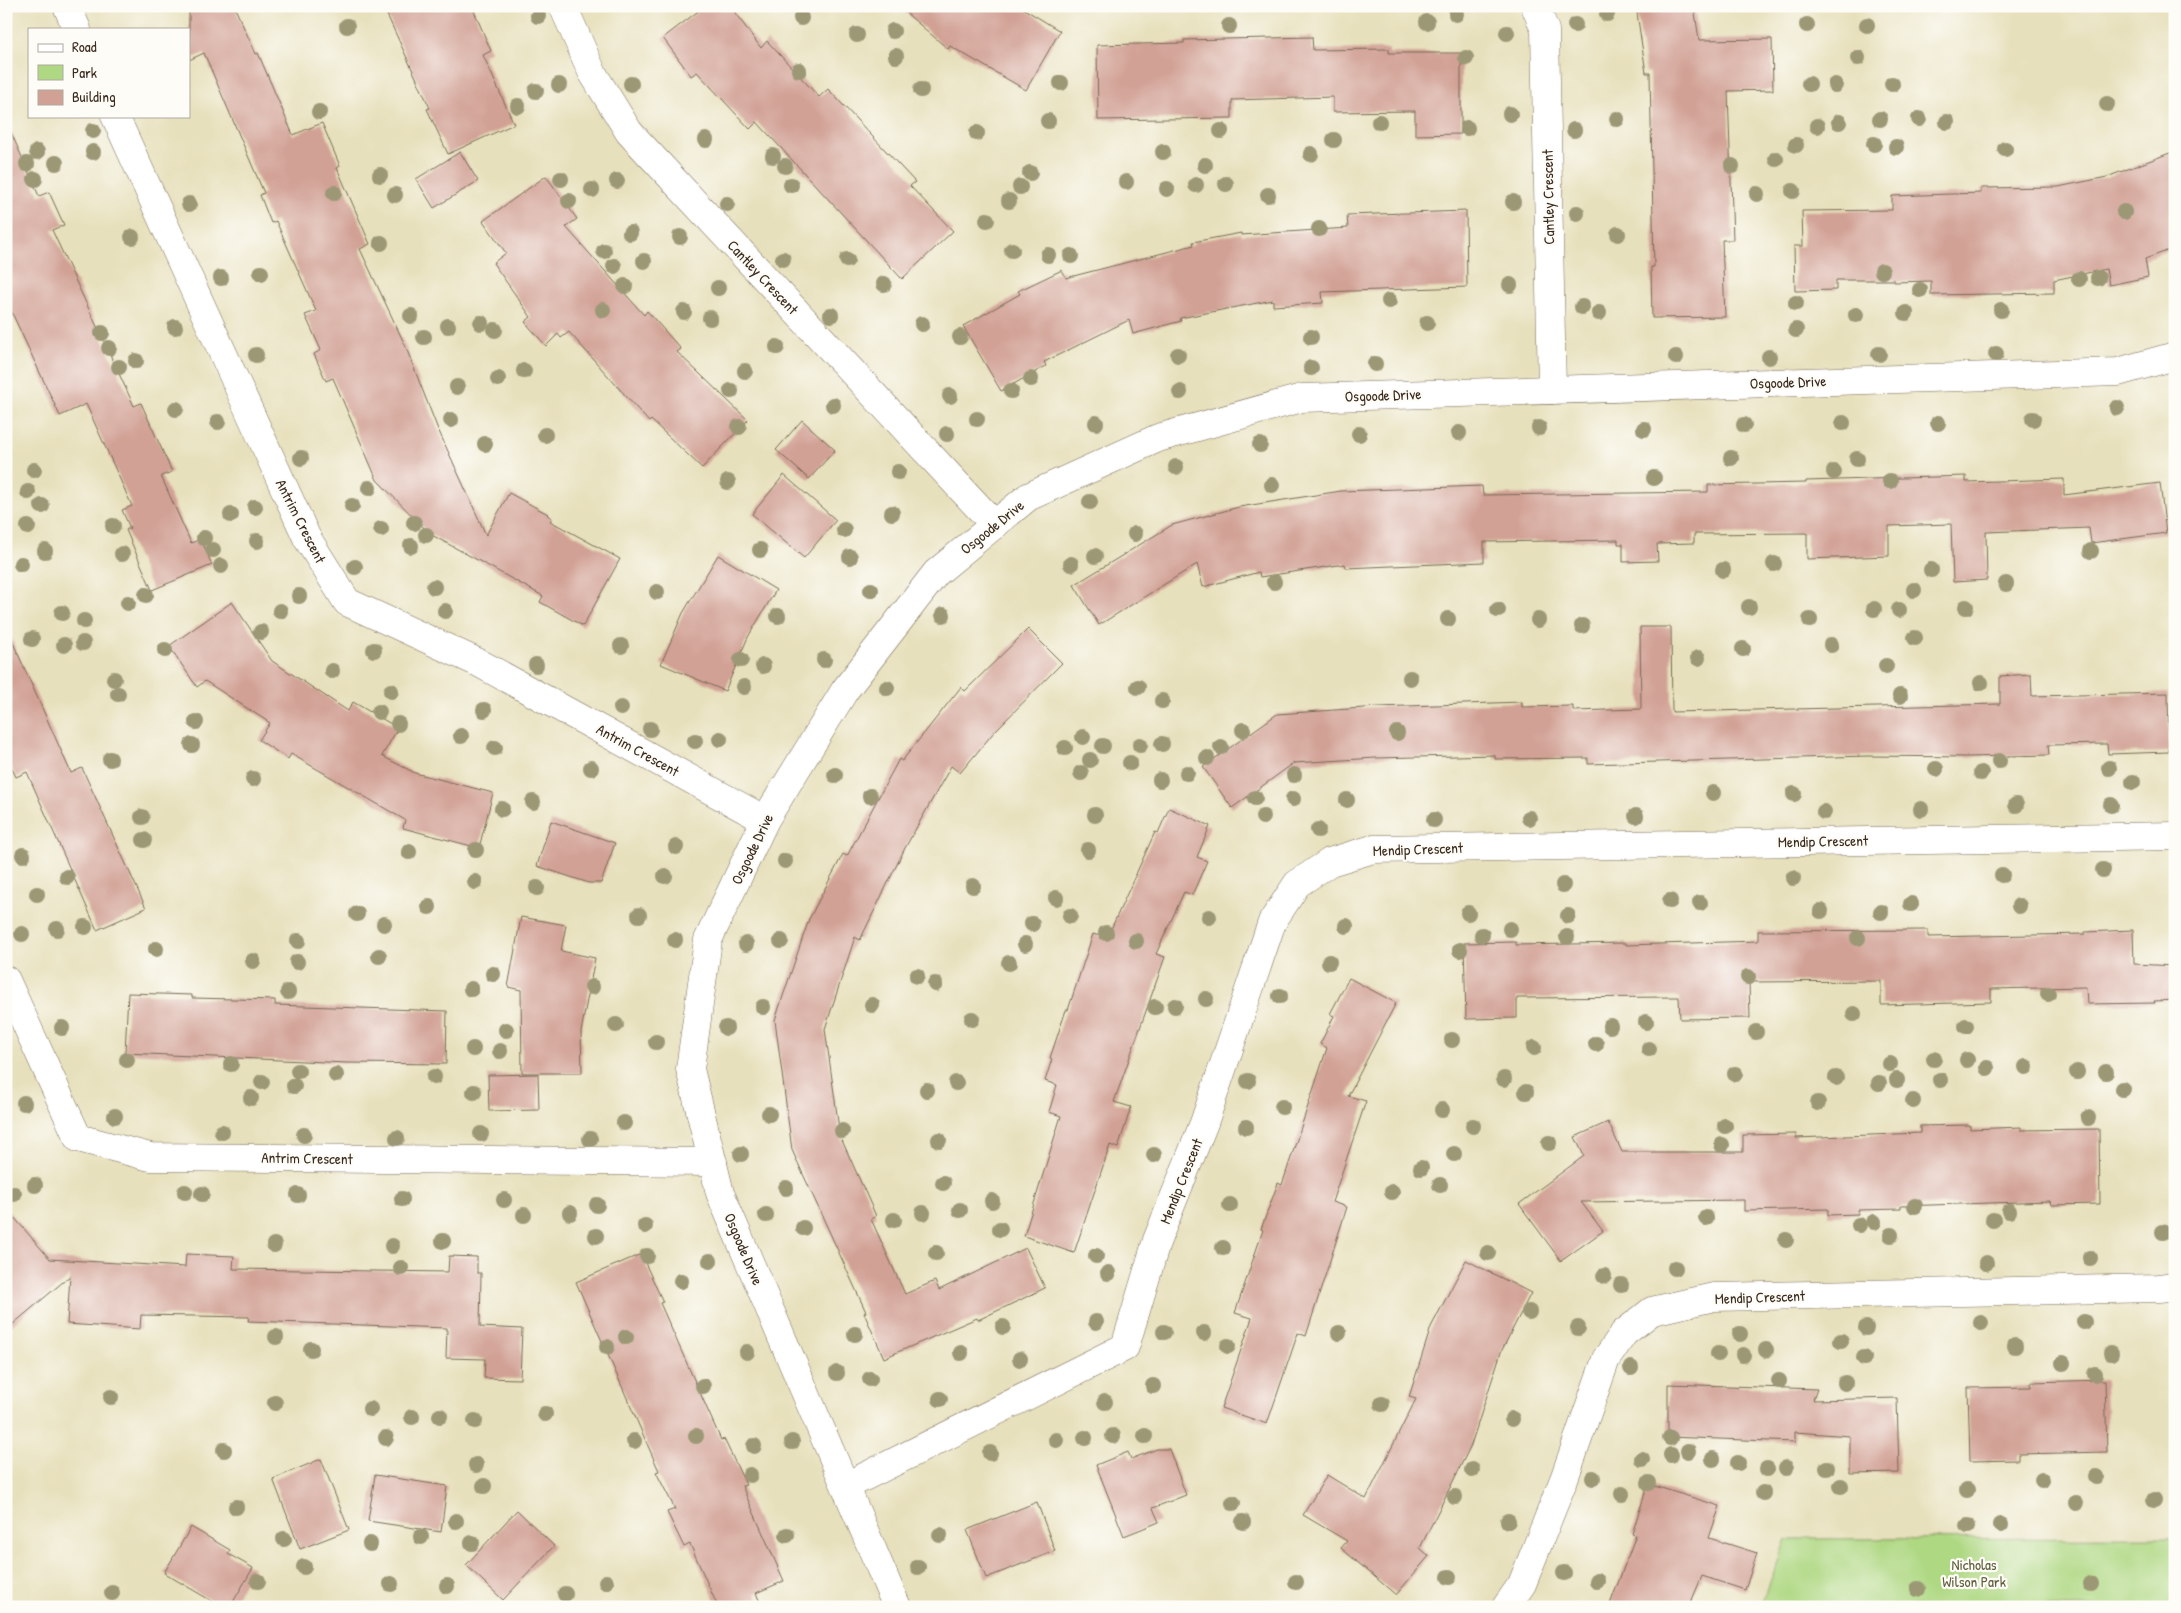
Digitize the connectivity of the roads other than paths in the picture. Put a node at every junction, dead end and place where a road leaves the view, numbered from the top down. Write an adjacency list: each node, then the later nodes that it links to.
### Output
1 (67, 6): 4 (street)
2 (563, 6): 8 (street, Cantley Crescent)
3 (1535, 6): 7 (street, Cantley Crescent)
4 (77, 28)
5 (117, 118): 9 (street, Antrim Crescent)
6 (2175, 356): 7 (street, Osgoode Drive)
7 (1552, 390): 8 (street, Osgoode Drive)
8 (994, 525): 9 (street, Osgoode Drive)
9 (765, 820): 12 (street, Osgoode Drive)
10 (2175, 836): 14 (street, Mendip Crescent)
11 (6, 980): 12 (street, Antrim Crescent)
12 (713, 1162): 14 (street, Osgoode Drive)
13 (2175, 1286): 16 (street, Mendip Crescent)
14 (846, 1486): 15 (street, Osgoode Drive)
15 (897, 1607)
16 (1506, 1607)

